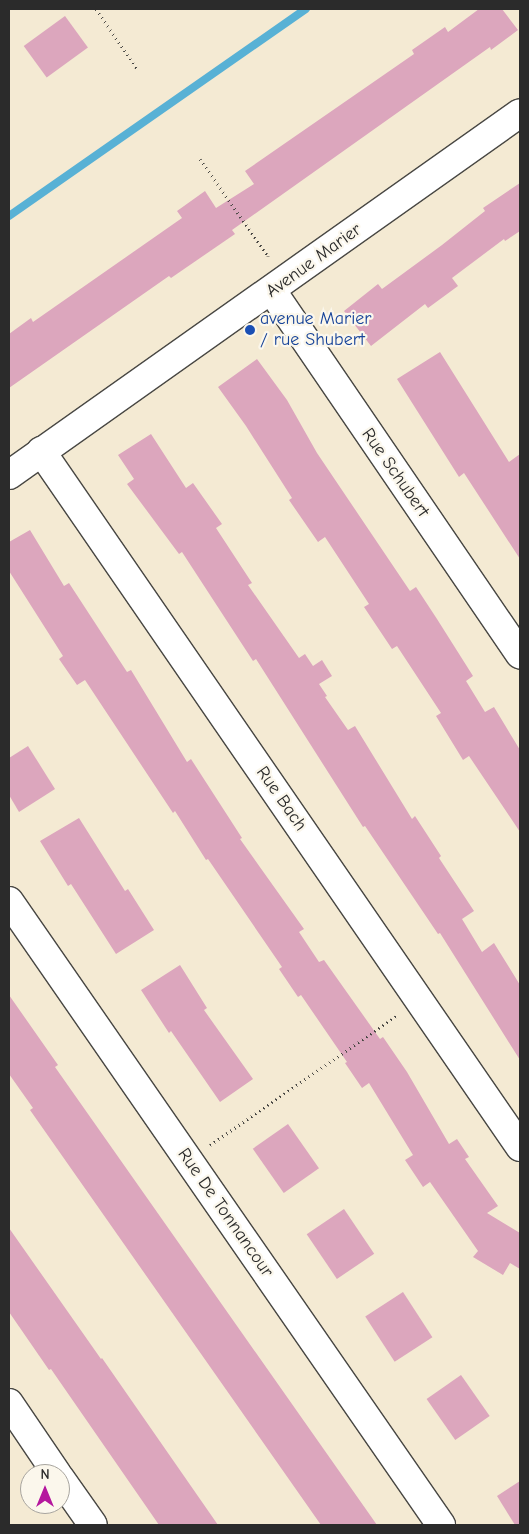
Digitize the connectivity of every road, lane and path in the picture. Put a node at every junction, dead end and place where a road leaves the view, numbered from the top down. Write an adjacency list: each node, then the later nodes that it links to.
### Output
1 (96, 9): 2 (path)
2 (138, 70)
3 (520, 113): 6 (street, Avenue Marier)
4 (200, 159): 5 (path)
5 (268, 256)
6 (272, 291): 7 (street, Avenue Marier); 9 (street, Rue Schubert)
7 (42, 451): 8 (street, Avenue Marier); 12 (street, Rue Bach)
8 (9, 475)
9 (520, 654)
10 (9, 901): 18 (street, Rue De Tonnancour)
11 (406, 1010): 13 (path)
12 (520, 1147)
13 (203, 1150)
14 (9, 1403): 15 (street)
15 (51, 1464)
16 (70, 1495): 17 (street)
17 (87, 1523)
18 (441, 1525)

